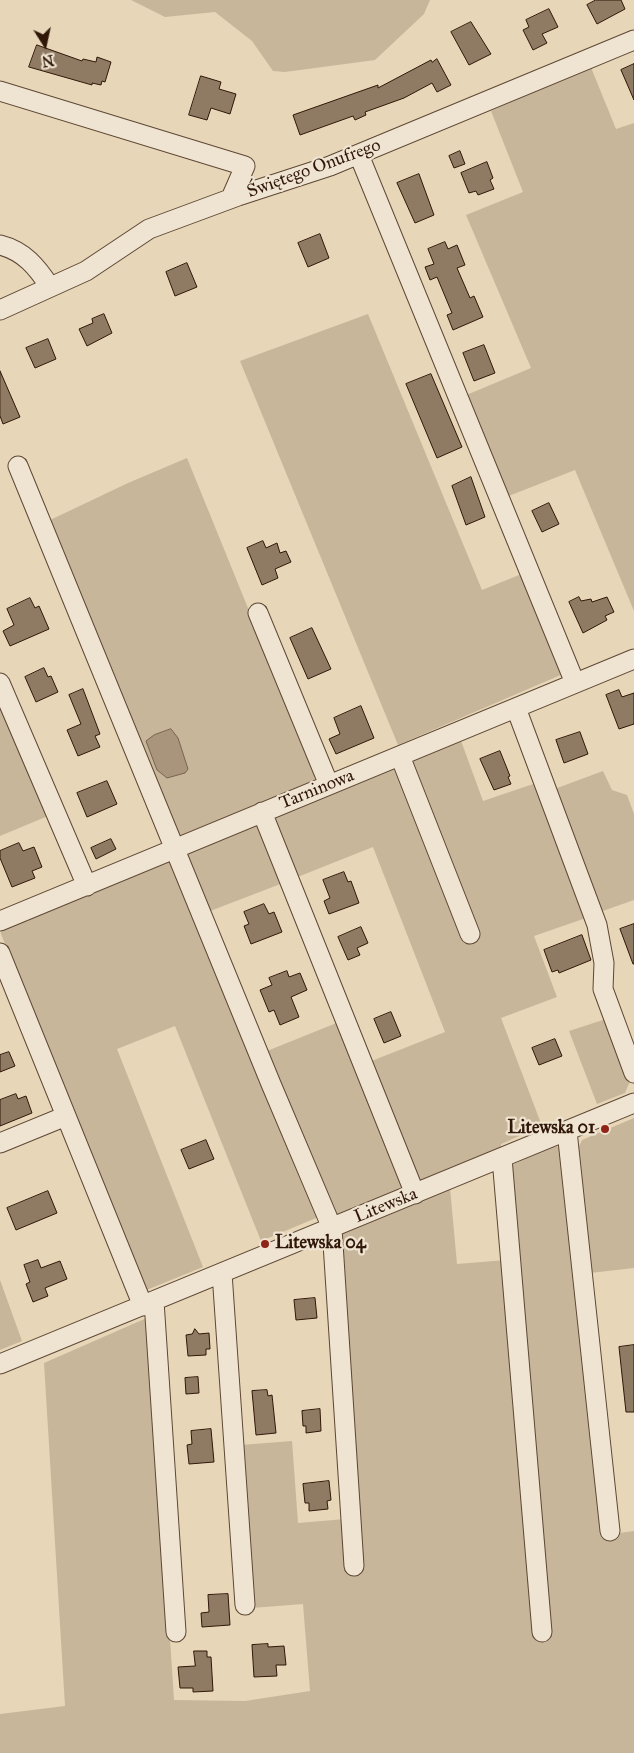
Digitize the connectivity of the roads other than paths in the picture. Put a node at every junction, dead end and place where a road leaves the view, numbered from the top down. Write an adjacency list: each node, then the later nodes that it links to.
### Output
1 (634, 40): 3 (street, Świętego Onufrego)
2 (0, 91): 4 (street)
3 (359, 155): 4 (street, Świętego Onufrego); 12 (street)
4 (231, 198): 6 (street, Świętego Onufrego)
5 (0, 245): 6 (street)
6 (50, 287): 7 (street, Świętego Onufrego)
7 (0, 310)
8 (18, 466): 17 (street)
9 (258, 613): 15 (street)
10 (634, 659): 12 (street, Tarninowa)
11 (0, 682): 18 (street)
12 (575, 683): 13 (street, Tarninowa)
13 (516, 708): 14 (street, Tarninowa); 22 (street)
14 (400, 756): 15 (street, Tarninowa); 20 (street)
15 (329, 785): 16 (street, Tarninowa)
16 (262, 812): 17 (street, Tarninowa); 28 (street)
17 (176, 850): 18 (street, Tarninowa); 29 (street)
18 (87, 886): 19 (street, Tarninowa)
19 (0, 921)
20 (470, 934)
21 (0, 953): 24 (street)
22 (634, 1073)
23 (634, 1103): 25 (street, Litewska)
24 (66, 1116): 26 (street); 31 (street)
25 (567, 1131): 27 (street, Litewska); 33 (street)
26 (0, 1143)
27 (502, 1158): 28 (street, Litewska); 37 (street)
28 (415, 1194): 29 (street, Litewska)
29 (332, 1228): 30 (street, Litewska); 34 (street)
30 (222, 1273): 31 (street, Litewska); 35 (street)
31 (148, 1304): 32 (street, Litewska); 36 (street)
32 (0, 1364)
33 (610, 1531)
34 (354, 1566)
35 (245, 1605)
36 (176, 1632)
37 (542, 1632)

